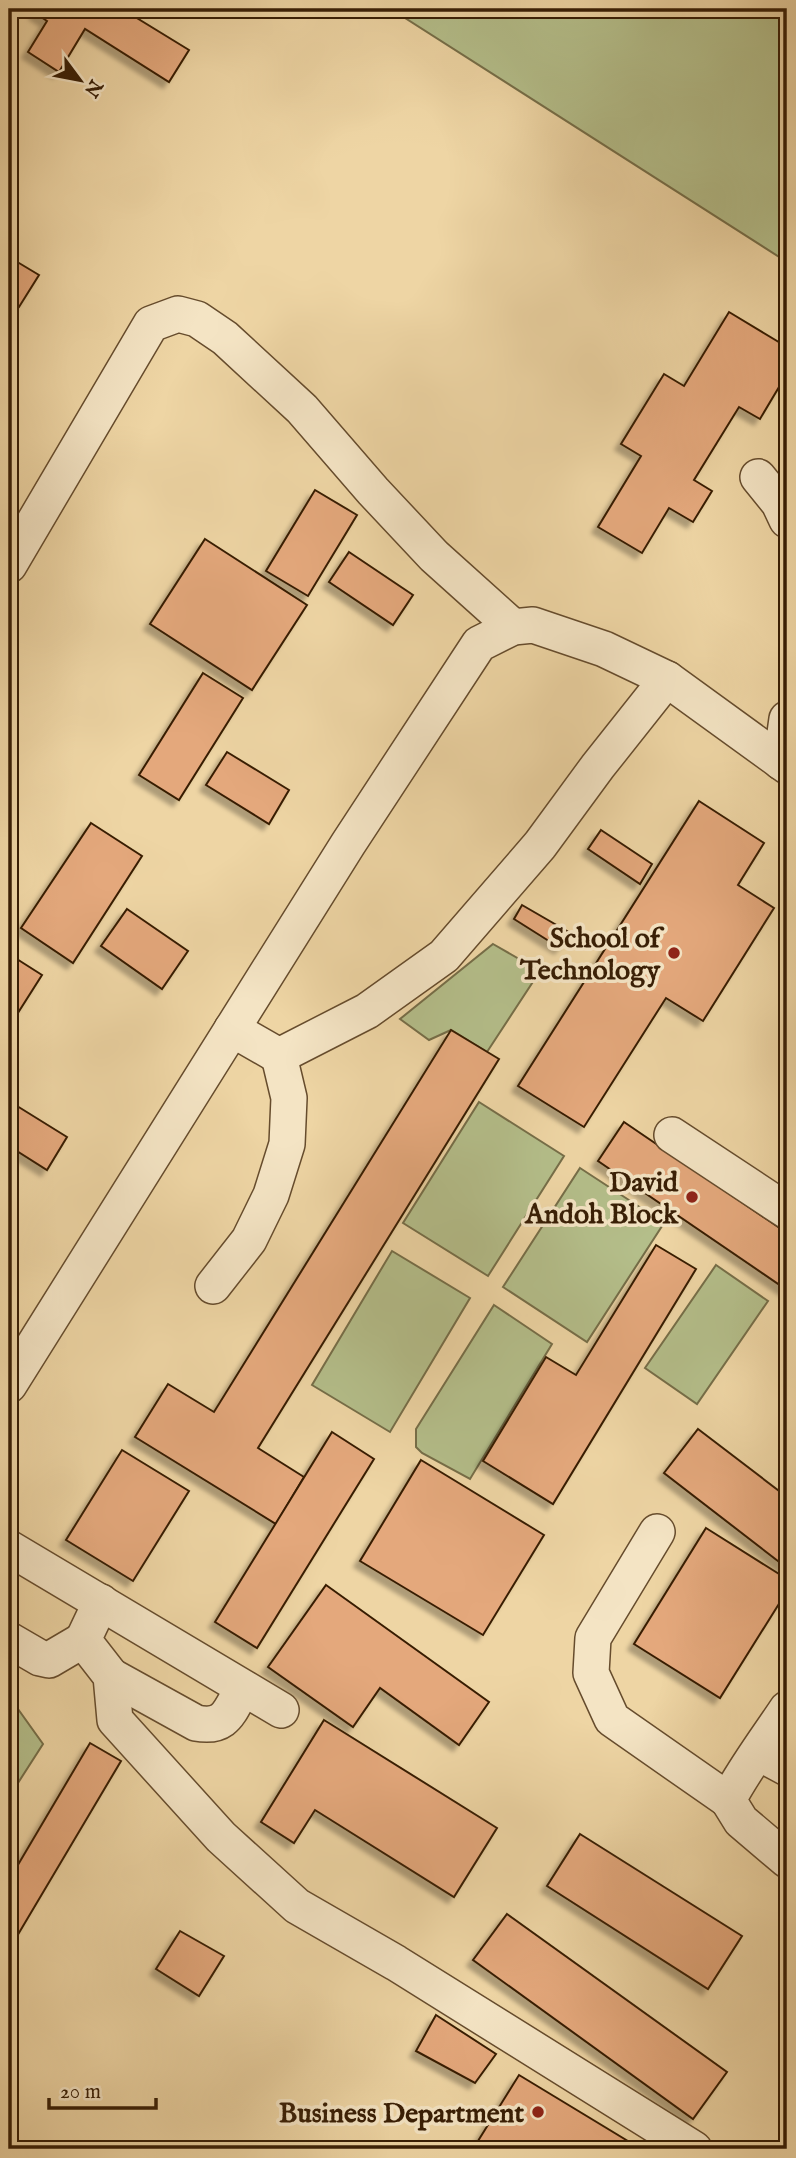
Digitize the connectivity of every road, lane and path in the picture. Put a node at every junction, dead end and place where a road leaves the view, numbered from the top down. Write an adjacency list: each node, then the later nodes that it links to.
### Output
1 (758, 477): 2 (lane)
2 (787, 520)
3 (9, 565): 4 (lane)
4 (513, 626): 5 (lane); 8 (lane)
5 (667, 679): 7 (lane); 9 (lane)
6 (787, 719): 7 (lane)
7 (784, 764)
8 (232, 1029): 9 (lane); 13 (lane)
9 (279, 1056): 12 (lane)
10 (672, 1135): 11 (lane)
11 (787, 1211)
12 (213, 1286)
13 (9, 1385)
14 (657, 1532): 24 (lane)
15 (9, 1548): 16 (lane)
16 (101, 1602): 18 (lane); 20 (lane)
17 (9, 1640): 18 (lane)
18 (83, 1640): 19 (lane)
19 (111, 1676): 20 (lane); 26 (lane)
20 (243, 1688): 22 (lane)
21 (787, 1709): 23 (lane)
22 (281, 1710)
23 (773, 1760): 24 (lane)
24 (728, 1800): 25 (lane)
25 (787, 1860)
26 (694, 2149)

